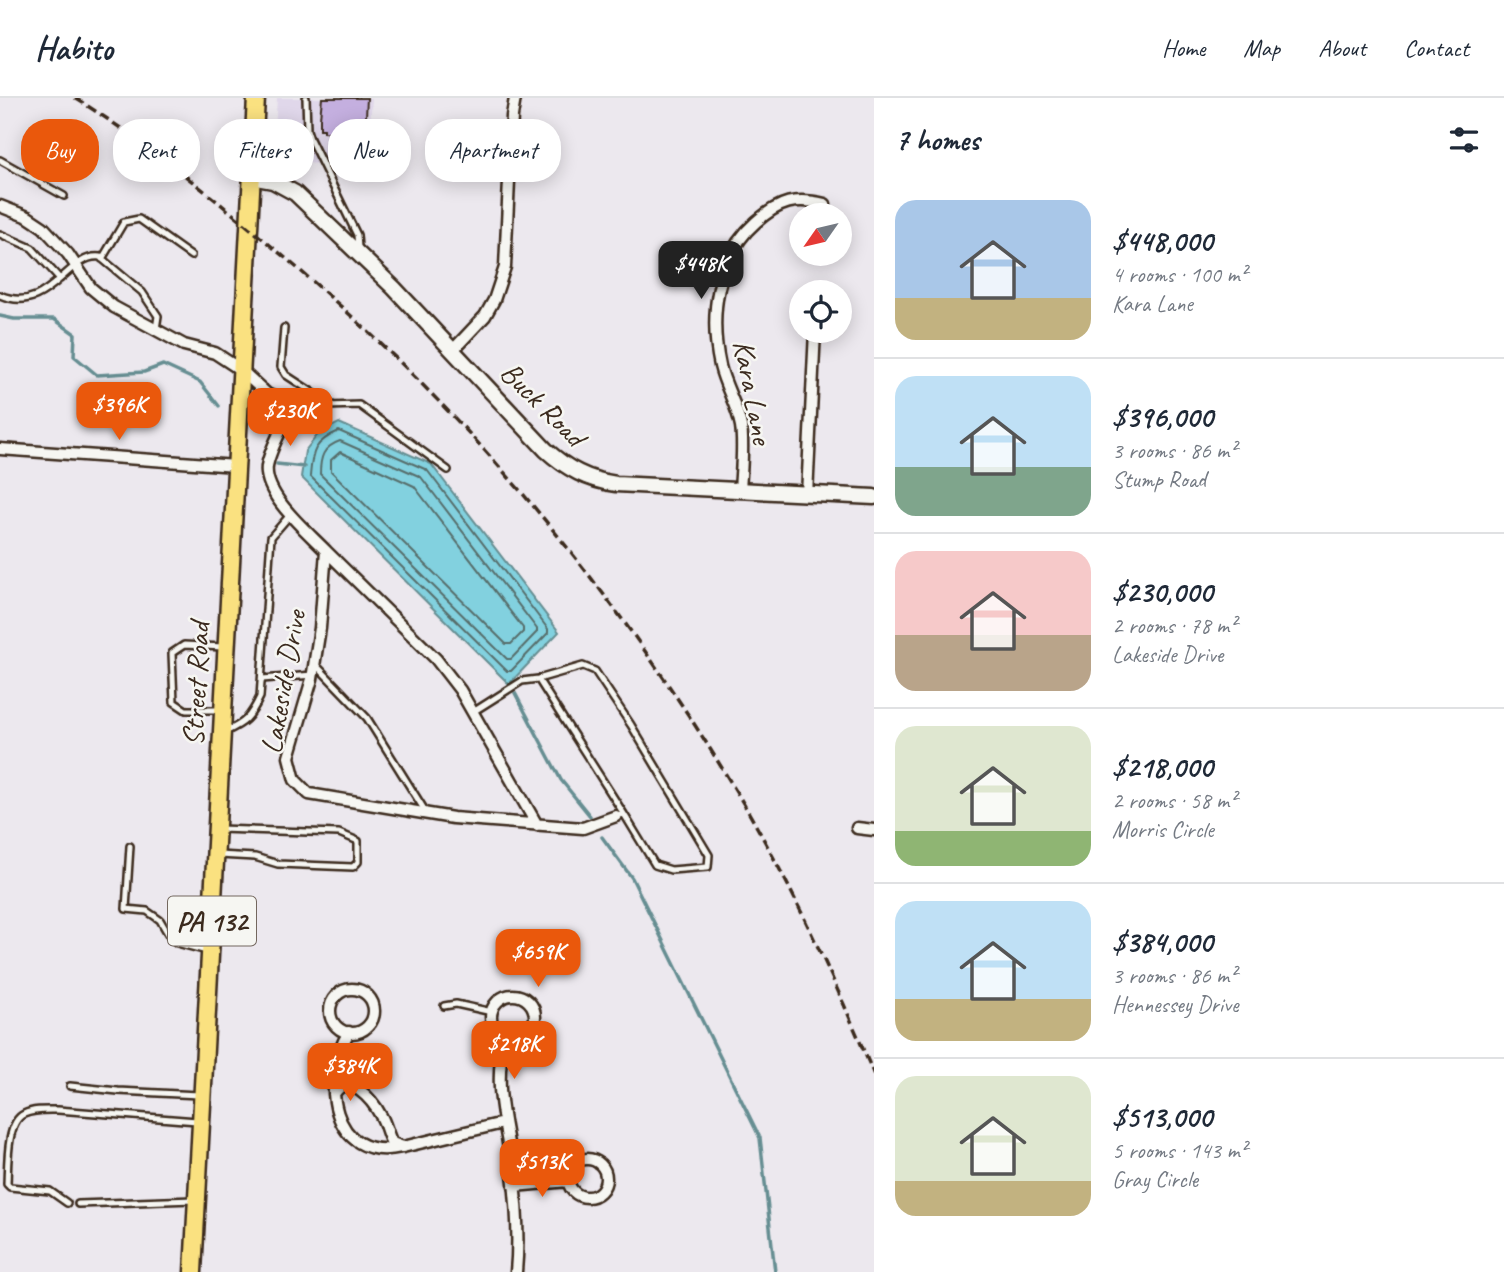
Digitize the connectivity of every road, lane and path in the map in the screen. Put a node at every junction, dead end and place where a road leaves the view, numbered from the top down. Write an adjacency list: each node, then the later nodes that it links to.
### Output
1 (256, 98): 4 (main road, Street Road / PA 132)
2 (306, 98): 12 (lane)
3 (515, 98): 21 (street)
4 (255, 119)
5 (0, 160): 8 (lane)
6 (251, 182): 22 (main road, Street Road / PA 132)
7 (275, 182): 12 (street, Buck Road)
8 (64, 196)
9 (820, 203): 28 (street, Kara Lane)
10 (0, 206): 15 (street)
11 (0, 234): 16 (lane)
12 (357, 253): 21 (street, Buck Road)
13 (191, 256): 14 (lane)
14 (102, 259): 15 (lane); 19 (lane)
15 (76, 267): 16 (lane); 19 (street)
16 (60, 279): 17 (lane)
17 (0, 295)
18 (284, 328): 23 (lane)
19 (156, 330): 22 (street)
20 (815, 343): 29 (street)
21 (453, 350): 28 (street, Buck Road)
22 (241, 370): 24 (street); 26 (main road, Street Road / PA 132)
23 (332, 405): 24 (lane); 27 (lane)
24 (288, 415): 31 (street)
25 (0, 449): 26 (street)
26 (236, 466): 33 (main road, Street Road / PA 132)
27 (448, 470)
28 (740, 491): 29 (street, Buck Road)
29 (807, 495): 30 (street, Buck Road)
30 (874, 497)
31 (290, 514): 32 (street); 36 (lane)
32 (326, 551): 34 (street, Lakeside Drive); 38 (street)
33 (226, 647): 37 (main road, Street Road / PA 132); 37 (lane)
34 (314, 669): 36 (lane); 40 (lane); 40 (street, Lakeside Drive)
35 (538, 678): 38 (lane); 41 (lane); 41 (lane)
36 (262, 679): 39 (lane)
37 (223, 710): 39 (main road, Street Road / PA 132)
38 (473, 712): 42 (street)
39 (222, 734): 44 (main road, Street Road / PA 132)
40 (427, 814): 42 (street, Lakeside Drive)
41 (620, 815): 42 (street, Lakeside Drive)
42 (537, 825)
43 (857, 828): 45 (street)
44 (217, 829): 47 (main road, Street Road / PA 132); 47 (lane)
45 (874, 830)
46 (130, 846): 48 (lane)
47 (215, 855): 48 (main road, Street Road / PA 132)
48 (210, 951): 55 (main road, Street Road / PA 132)
49 (444, 1006): 50 (lane)
50 (492, 1012): 52 (street); 52 (street)
51 (349, 1032): 51 (street); 54 (street)
52 (504, 1039): 57 (street)
53 (70, 1086): 55 (lane)
54 (334, 1094): 58 (street); 58 (street)
55 (202, 1096): 56 (main road, Street Road / PA 132)
56 (201, 1122): 61 (main road, Street Road / PA 132); 62 (lane)
57 (503, 1123): 58 (street); 60 (street)
58 (403, 1147)
59 (568, 1181): 60 (street)
60 (514, 1186): 65 (street)
61 (197, 1200): 63 (lane); 64 (main road, Street Road / PA 132)
62 (67, 1203)
63 (78, 1204)
64 (193, 1272)
65 (516, 1272)

